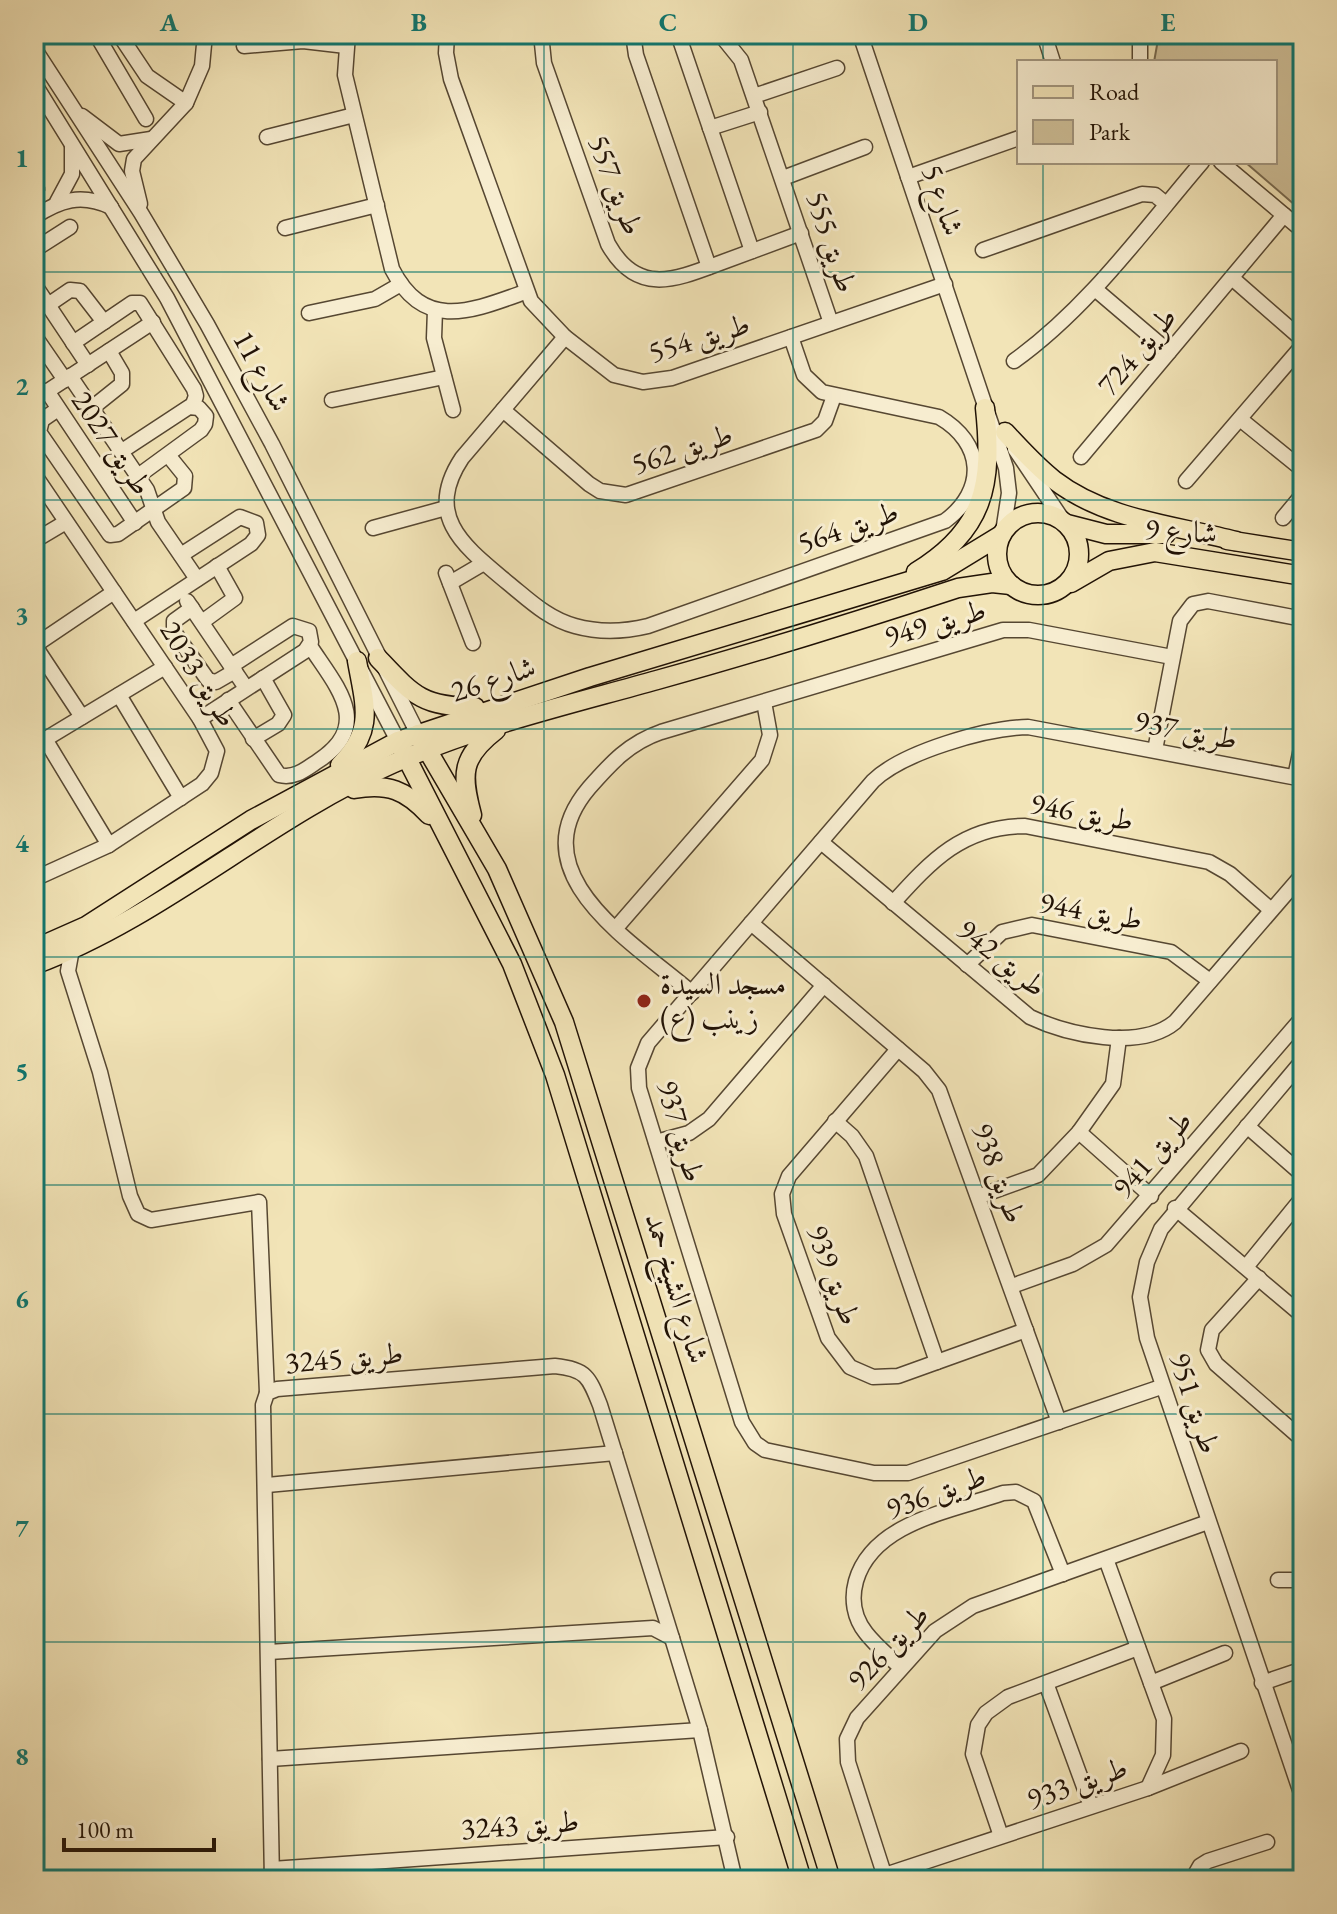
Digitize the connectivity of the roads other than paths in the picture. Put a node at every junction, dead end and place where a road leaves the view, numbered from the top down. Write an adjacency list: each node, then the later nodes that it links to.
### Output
1 (96, 34): 15 (street)
2 (205, 34): 21 (street)
3 (447, 34): 56 (street, طريق 554)
4 (541, 34): 50 (street, طريق 557)
5 (633, 34): 50 (street, طريق 557)
6 (678, 34): 26 (street)
7 (860, 34): 34 (street, شارع 5)
8 (1044, 34): 16 (street)
9 (1136, 34): 17 (street)
10 (725, 35): 20 (street, طريق 555)
11 (122, 40): 15 (street); 21 (street)
12 (347, 40): 13 (street); 24 (street)
13 (244, 46)
14 (34, 48): 23 (street, شارع 11)
15 (109, 57): 25 (street)
16 (1052, 60)
17 (1140, 60)
18 (837, 68): 20 (street)
19 (34, 83): 30 (street, شارع 11)
20 (754, 96): 22 (street, طريق 555)
21 (186, 103): 28 (street)
22 (760, 112): 26 (street); 35 (street, طريق 555)
23 (76, 113): 28 (street); 40 (street, شارع 11)
24 (354, 115): 27 (street); 38 (street)
25 (146, 119)
26 (710, 128): 49 (street)
27 (267, 137)
28 (151, 139): 40 (street)
29 (1017, 139): 34 (street)
30 (72, 146): 36 (street); 39 (street, شارع 11)
31 (865, 147): 35 (street, طريق 555)
32 (1200, 164): 37 (street)
33 (1223, 164): 41 (street)
34 (908, 177): 54 (street, شارع 5)
35 (783, 178): 46 (street, طريق 555)
36 (57, 202): 39 (street); 42 (street)
37 (1166, 204): 48 (street); 55 (street)
38 (377, 205): 44 (street); 53 (street)
39 (111, 207): 125 (street, شارع 11)
40 (141, 213): 124 (street, شارع 11)
41 (1284, 215): 45 (street); 51 (street, طريق 724)
42 (34, 217)
43 (70, 227): 47 (street)
44 (285, 228)
45 (1303, 231)
46 (801, 233): 49 (street, طريق 557); 62 (street, طريق 555)
47 (34, 250)
48 (983, 250)
49 (752, 251): 50 (street, طريق 557)
50 (709, 267)
51 (1232, 278): 66 (street); 69 (street, طريق 724)
52 (34, 284): 57 (street)
53 (401, 284): 58 (street); 59 (street)
54 (945, 284): 62 (street, طريق 554); 74 (street, شارع 5)
55 (1095, 289): 69 (street); 70 (street)
56 (525, 292): 58 (street); 64 (street, طريق 554)
57 (48, 305): 60 (street); 67 (street)
58 (435, 310): 72 (street)
59 (309, 313)
60 (104, 322): 61 (street); 67 (street)
61 (153, 322): 68 (street); 79 (street)
62 (831, 323): 65 (street, طريق 554)
63 (34, 335): 73 (street, طريق 2027)
64 (565, 337): 65 (street, طريق 554); 84 (street)
65 (791, 337): 76 (street, طريق 564)
66 (1303, 342): 85 (street)
67 (73, 343): 71 (street)
68 (109, 351): 71 (street); 80 (street, طريق 2027)
69 (1169, 352): 89 (street, طريق 724)
70 (1014, 361)
71 (88, 365): 73 (street)
72 (444, 377): 78 (street); 83 (street)
73 (68, 378): 75 (street); 80 (street, طريق 2027)
74 (979, 382): 81 (street, شارع 5); 86 (street, شارع 5)
75 (47, 391): 77 (street); 82 (street, طريق 2027)
76 (834, 396): 84 (street, طريق 562); 107 (street, طريق 564)
77 (34, 400)
78 (332, 400)
79 (192, 407): 87 (street, طريق 2027); 88 (street, طريق 2027)
80 (92, 408): 87 (street, طريق 2027)
81 (985, 408): 102 (street, شارع 5); 112 (main road)
82 (58, 409): 100 (street, طريق 2027); 100 (street)
83 (453, 410)
84 (503, 410): 95 (street)
85 (1240, 419): 90 (street); 93 (street)
86 (1005, 432): 99 (street, شارع 5); 104 (main road)
87 (122, 451): 92 (street, طريق 2027)
88 (168, 455): 92 (street, طريق 2027); 96 (street)
89 (1081, 457)
90 (1303, 470)
91 (34, 474): 98 (street, طريق 2033)
92 (138, 476): 96 (street, طريق 2027)
93 (1186, 481)
94 (1303, 494): 97 (street)
95 (446, 508): 101 (street); 107 (street, طريق 564)
96 (153, 510): 100 (street); 106 (street, طريق 2027)
97 (1283, 518)
98 (66, 522): 103 (street); 115 (street, طريق 2033)
99 (1065, 522): 102 (main road); 104 (main road, شارع 9); 113 (main road)
100 (135, 523)
101 (373, 528)
102 (1002, 533): 111 (main road); 112 (main road, شارع 26)
103 (34, 541)
104 (1236, 541): 105 (main road, شارع 9)
105 (1303, 552)
106 (181, 555): 108 (street); 110 (street, طريق 2027)
107 (484, 563): 120 (street)
108 (217, 566): 110 (street); 119 (street)
109 (1303, 576): 113 (main road, شارع 9)
110 (197, 579): 114 (street)
111 (1011, 585): 113 (main road); 133 (main road, شارع 26)
112 (891, 588): 133 (main road, شارع 26)
113 (1061, 588)
114 (180, 590): 116 (street); 118 (street)
115 (114, 592): 118 (street, طريق 2033); 121 (street)
116 (192, 608): 119 (street); 127 (street)
117 (1303, 619): 123 (street)
118 (134, 621): 126 (street, طريق 2033)
119 (202, 622): 127 (street)
120 (473, 643)
121 (35, 646): 134 (street)
122 (310, 646): 127 (street); 128 (street); 136 (street)
123 (1172, 657): 132 (street, طريق 949); 141 (street)
124 (378, 658): 133 (main road); 138 (street, شارع 11)
125 (357, 661): 140 (street, شارع 11); 143 (main road)
126 (165, 667): 130 (street); 135 (street, طريق 2033)
127 (233, 669): 129 (street)
128 (263, 678): 129 (street); 136 (street)
129 (246, 688): 131 (street)
130 (119, 695): 134 (street); 144 (street)
131 (228, 700): 135 (street); 136 (street)
132 (764, 702): 154 (street); 154 (street, طريق 949)
133 (500, 715): 138 (main road, شارع 26); 146 (main road)
134 (82, 717): 139 (street)
135 (200, 719): 144 (street, طريق 2033)
136 (253, 739)
137 (1303, 739): 142 (street)
138 (422, 741): 140 (main road, شارع 26); 146 (main road, شارع الشيخ حمد)
139 (39, 742): 148 (street)
140 (402, 749): 143 (main road, شارع 26); 145 (main road, شارع الشيخ حمد)
141 (1155, 750): 142 (street, طريق 937); 147 (street, طريق 937)
142 (1299, 778)
143 (333, 783): 145 (main road); 155 (main road, شارع 26); 156 (main road, شارع 26)
144 (181, 798): 148 (street, طريق 2033)
145 (445, 832): 215 (main road, شارع الشيخ حمد)
146 (478, 837): 216 (main road, شارع الشيخ حمد)
147 (821, 842): 151 (street, طريق 942); 153 (street, طريق 937)
148 (109, 845): 150 (street, طريق 2033)
149 (1303, 874): 152 (street, طريق 942)
150 (34, 879)
151 (893, 903): 152 (street, طريق 946); 159 (street, طريق 942)
152 (1271, 910): 161 (street, طريق 942)
153 (751, 923): 162 (street, طريق 938); 163 (street, طريق 937)
154 (616, 928): 163 (street, طريق 949)
155 (34, 949)
156 (72, 949): 157 (main road, شارع 26); 160 (street)
157 (52, 958): 158 (main road, شارع 26); 160 (street)
158 (34, 965)
159 (967, 965): 161 (street, طريق 944); 165 (street, طريق 942)
160 (68, 971): 184 (street)
161 (1210, 981): 165 (street, طريق 942)
162 (824, 985): 166 (street, طريق 938); 171 (street)
163 (692, 993): 171 (street, طريق 937)
164 (1303, 1017): 174 (street, طريق 941)
165 (1119, 1038): 170 (street)
166 (898, 1049): 168 (street, طريق 939); 173 (street, طريق 938)
167 (1303, 1060): 169 (street, طريق 951)
168 (835, 1121): 182 (street); 182 (street, طريق 939)
169 (1247, 1126): 172 (street); 176 (street, طريق 951)
170 (1079, 1132): 173 (street); 174 (street)
171 (656, 1142): 185 (street, طريق 937)
172 (1303, 1175)
173 (980, 1196): 179 (street, طريق 938)
174 (1151, 1196): 179 (street, طريق 941)
175 (1303, 1197): 177 (street)
176 (1175, 1208): 177 (street); 183 (street, طريق 951)
177 (1246, 1267): 178 (street)
178 (1259, 1278): 180 (street); 186 (street)
179 (1012, 1286): 181 (street, طريق 938)
180 (1303, 1316)
181 (1026, 1330): 182 (street, طريق 939); 185 (street, طريق 938)
182 (937, 1362)
183 (1161, 1387): 185 (street, طريق 937); 189 (street, طريق 951)
184 (267, 1393): 187 (street, طريق 3245); 188 (street, طريق 3245)
185 (1059, 1422)
186 (1303, 1440)
187 (615, 1453): 188 (street); 194 (street, طريق 3245)
188 (267, 1485): 196 (street, طريق 3245)
189 (1208, 1522): 190 (street, طريق 926); 202 (street, طريق 951)
190 (1106, 1559): 191 (street, طريق 926); 195 (street, طريق 933)
191 (1063, 1574): 198 (street, طريق 926); 198 (street, طريق 936)
192 (1278, 1580): 193 (street)
193 (1303, 1580)
194 (672, 1638): 196 (street); 203 (street, طريق 3245)
195 (1138, 1648): 200 (street); 201 (street, طريق 933)
196 (269, 1652): 205 (street, طريق 3245)
197 (1225, 1653): 201 (street)
198 (901, 1668): 213 (street, طريق 926)
199 (1303, 1669): 202 (street)
200 (1046, 1683): 208 (street); 209 (street)
201 (1151, 1683): 206 (street, طريق 933)
202 (1262, 1683): 207 (street, طريق 951)
203 (700, 1730): 205 (street); 210 (street, طريق 3245)
204 (1241, 1751): 206 (street)
205 (270, 1759): 212 (street, طريق 3245)
206 (1148, 1788): 208 (street, طريق 933)
207 (1303, 1799)
208 (1091, 1806): 209 (street, طريق 933)
209 (1001, 1836): 213 (street, طريق 933)
210 (727, 1837): 212 (street, طريق 3243); 214 (street)
211 (1267, 1842): 219 (street)
212 (272, 1874)
213 (886, 1878)
214 (735, 1880)
215 (802, 1880)
216 (831, 1880)
217 (1169, 1880): 218 (street)
218 (1183, 1880)
219 (1192, 1880)

